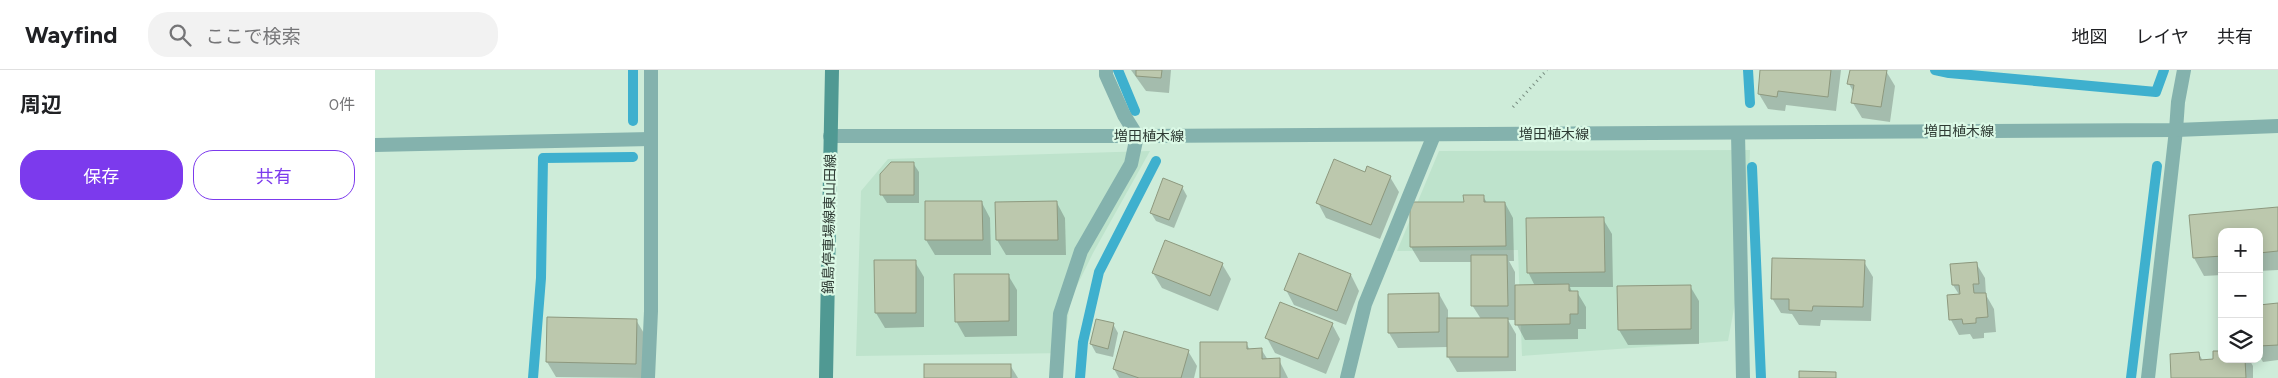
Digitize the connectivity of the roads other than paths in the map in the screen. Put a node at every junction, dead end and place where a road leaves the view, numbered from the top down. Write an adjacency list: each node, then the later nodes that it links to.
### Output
1 (651, 70): 11 (street)
2 (832, 70): 9 (main road, 鍋島停車場線東山田線)
3 (1106, 70): 10 (street)
4 (2184, 70): 6 (street)
5 (2278, 126): 6 (street, 増田植木線)
6 (2176, 130): 7 (street, 増田植木線); 18 (street)
7 (1738, 133): 8 (street, 増田植木線); 17 (street)
8 (1434, 135): 10 (street, 増田植木線); 16 (street)
9 (830, 136): 10 (street, 増田植木線); 14 (main road, 鍋島停車場線東山田線)
10 (1137, 136): 15 (street)
11 (651, 139): 12 (street); 13 (street)
12 (375, 145)
13 (648, 378)
14 (826, 378)
15 (1056, 378)
16 (1347, 378)
17 (1743, 378)
18 (2148, 378)

